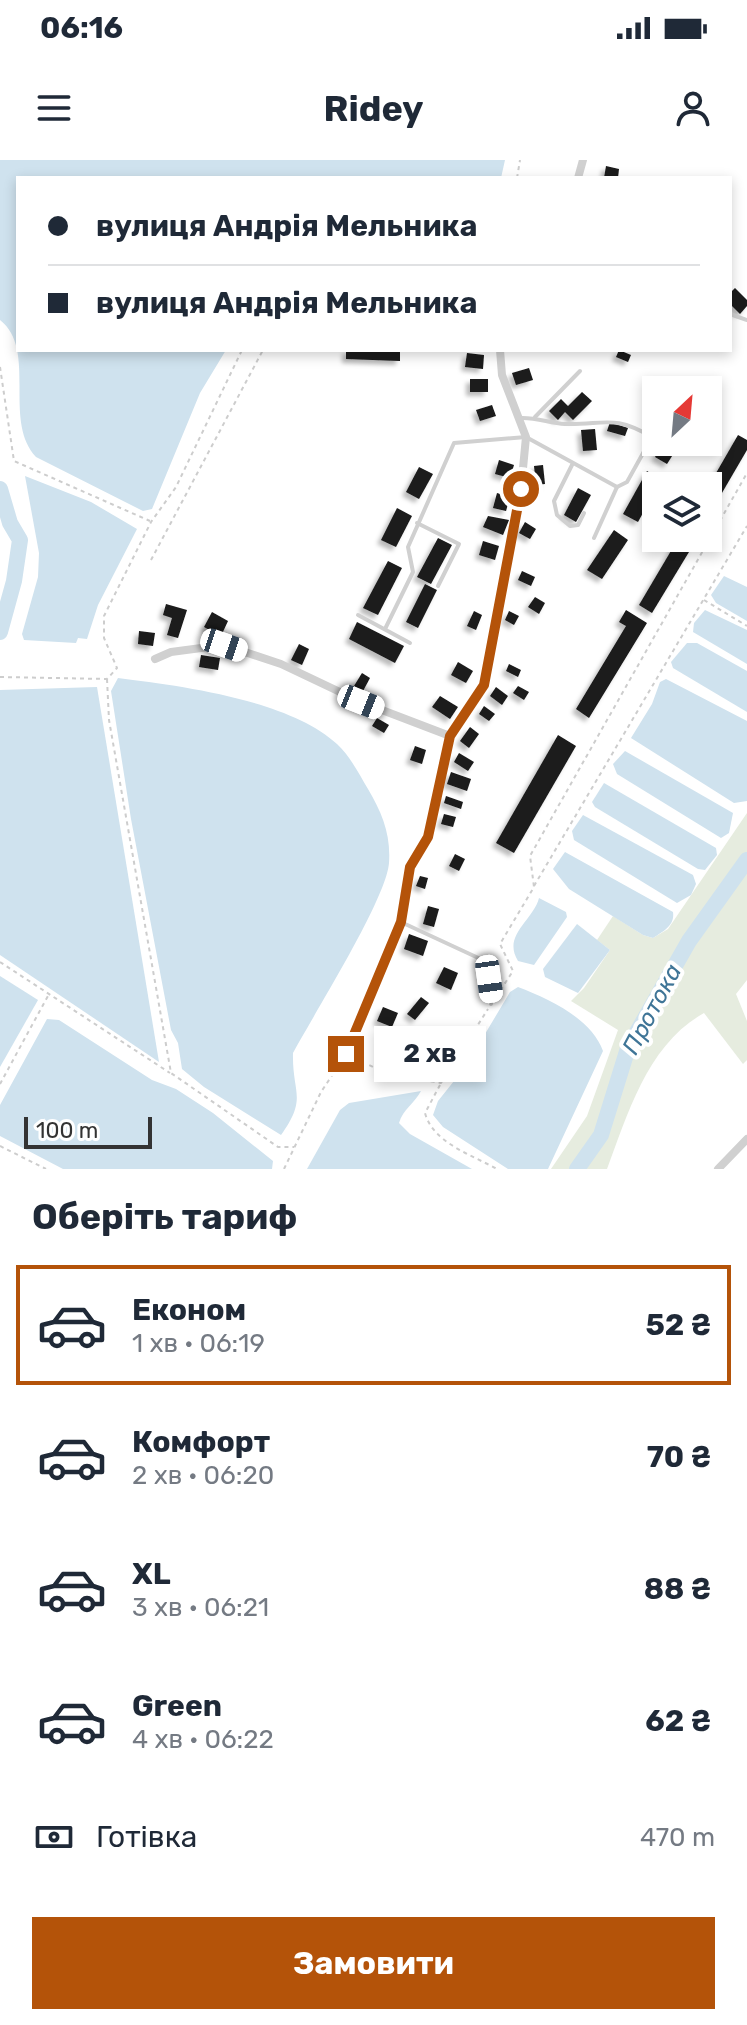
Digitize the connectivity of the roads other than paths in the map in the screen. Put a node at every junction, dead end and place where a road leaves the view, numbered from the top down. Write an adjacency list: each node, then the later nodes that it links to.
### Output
1 (500, 352): 4 (street)
2 (580, 371): 3 (lane)
3 (535, 417): 4 (lane); 5 (lane)
4 (520, 418): 6 (street)
5 (642, 431)
6 (526, 437): 8 (lane); 11 (lane); 18 (street)
7 (642, 456): 9 (lane)
8 (572, 465): 9 (lane); 10 (lane)
9 (617, 487): 12 (lane)
10 (584, 513)
11 (417, 523): 13 (lane); 15 (lane)
12 (594, 538)
13 (438, 586)
14 (358, 615): 15 (lane)
15 (385, 629): 16 (lane)
16 (410, 643)
17 (155, 659): 18 (street)
18 (450, 736): 19 (street)
19 (401, 922): 20 (lane); 21 (street)
20 (491, 1004)
21 (346, 1054)
22 (747, 1139): 23 (street)
23 (718, 1169)

